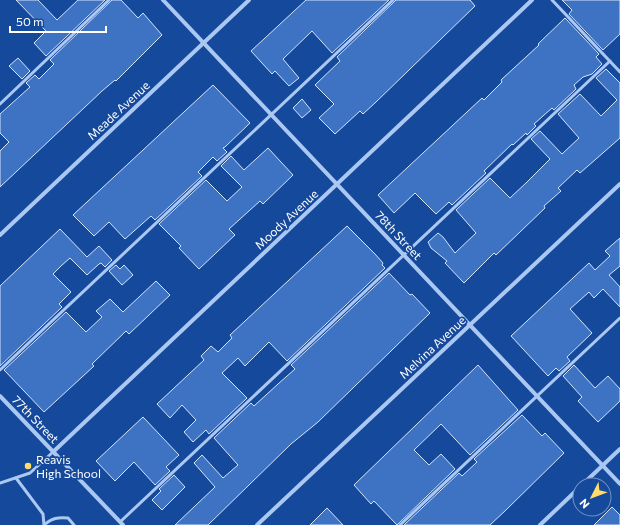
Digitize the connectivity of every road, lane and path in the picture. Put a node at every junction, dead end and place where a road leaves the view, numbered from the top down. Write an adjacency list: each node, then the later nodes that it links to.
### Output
1 (109, 0): 10 (lane)
2 (162, 0): 7 (street, 78th Street)
3 (249, 0): 7 (street, Meade Avenue)
4 (394, 0): 11 (lane)
5 (532, 0): 12 (street, Moody Avenue)
6 (552, 0): 8 (lane)
7 (203, 43): 11 (street, 78th Street); 14 (street, Meade Avenue)
8 (610, 61): 9 (lane); 15 (lane)
9 (620, 72)
10 (0, 104)
11 (271, 114): 12 (street, 78th Street); 18 (lane)
12 (337, 184): 15 (street, 78th Street); 22 (street, Moody Avenue)
13 (620, 184): 17 (street, Melvina Avenue)
14 (0, 235)
15 (404, 254): 17 (street, 78th Street); 29 (lane)
16 (620, 318): 20 (lane)
17 (470, 325): 20 (street, 78th Street); 32 (street, Melvina Avenue)
18 (0, 370)
19 (0, 396): 22 (street, 77th Street)
20 (538, 396): 23 (street, 78th Street); 33 (lane)
21 (620, 448): 23 (street)
22 (53, 452): 25 (lane); 29 (street, 77th Street)
23 (602, 465): 24 (street); 27 (street, 78th Street)
24 (590, 477)
25 (16, 478): 26 (lane); 30 (lane)
26 (0, 483)
27 (620, 484)
28 (572, 495): 34 (street)
29 (122, 524)
30 (44, 525): 31 (lane)
31 (74, 525)
32 (257, 525)
33 (400, 525)
34 (540, 525)

